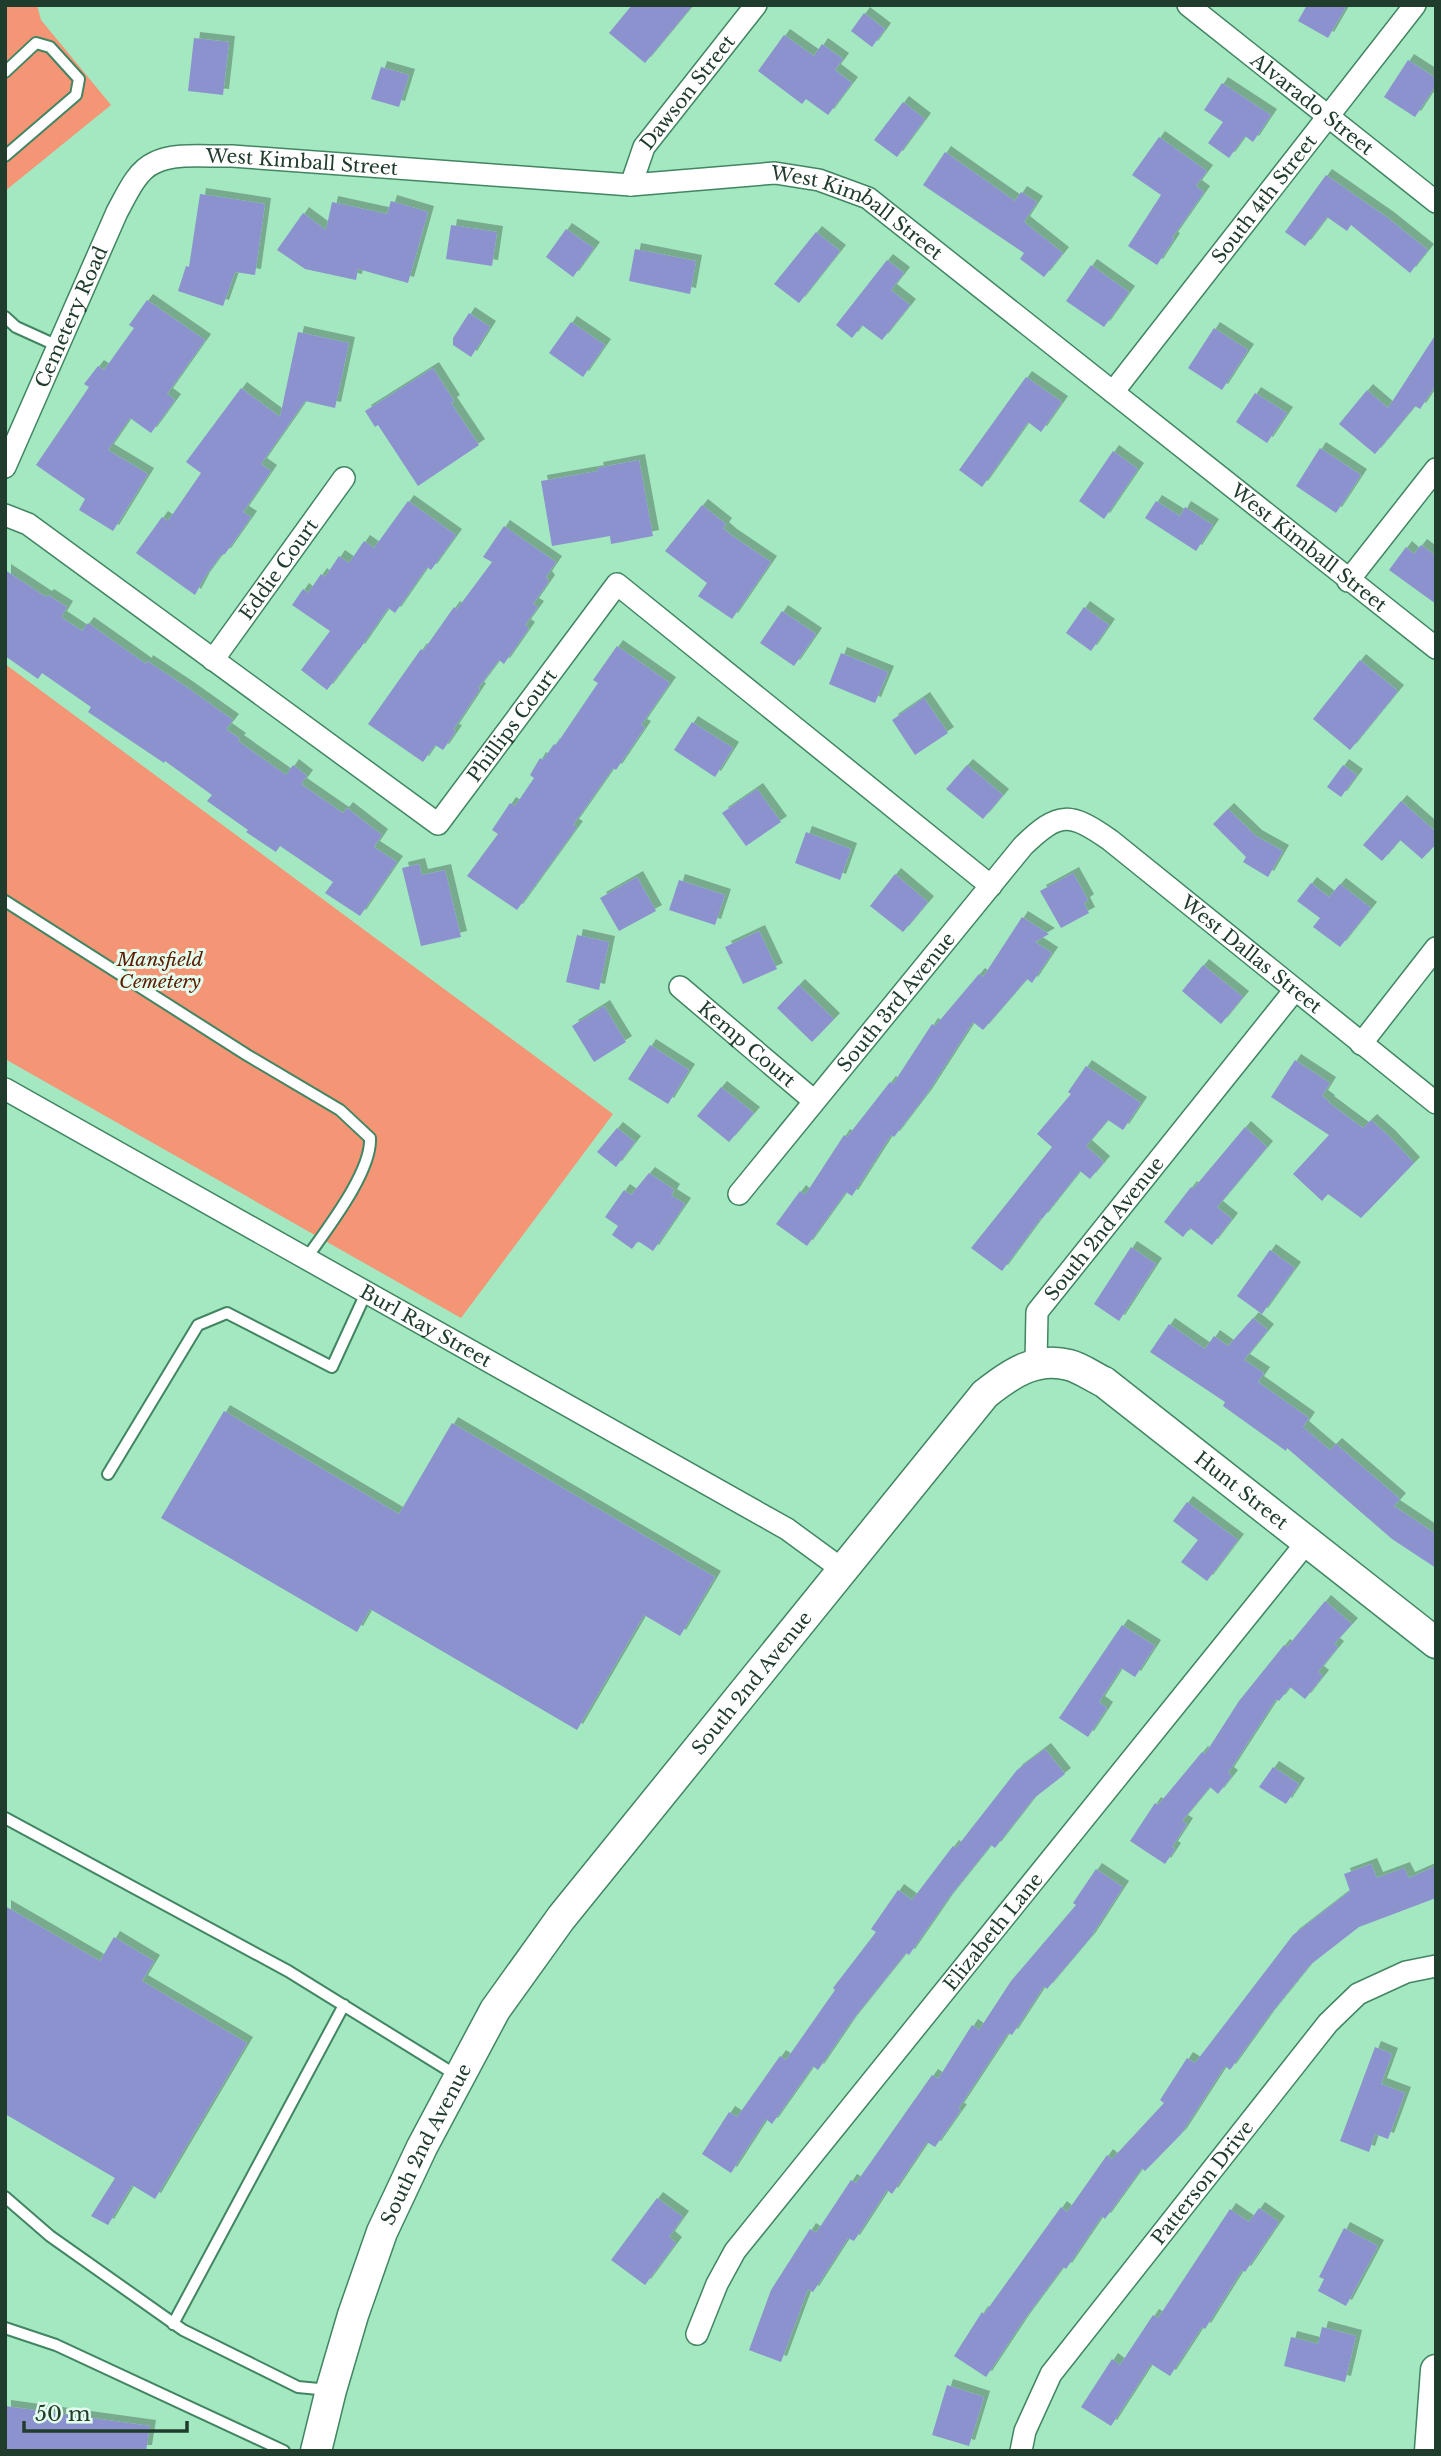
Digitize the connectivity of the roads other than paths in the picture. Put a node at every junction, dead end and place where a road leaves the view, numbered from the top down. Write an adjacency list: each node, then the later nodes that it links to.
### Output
1 (756, 5): 8 (street, Dawson Street)
2 (1188, 5): 5 (street, Alvarado Street)
3 (1415, 5): 5 (street, South 4th Street)
4 (5, 72): 6 (lane)
5 (1329, 117): 9 (street, Alvarado Street); 12 (street, South 4th Street)
6 (5, 156)
7 (144, 172): 8 (street, West Kimball Street); 11 (street, Cemetery Road)
8 (631, 185): 12 (street, West Kimball Street)
9 (1436, 202)
10 (5, 317): 11 (lane)
11 (58, 346): 13 (street, Cemetery Road)
12 (1113, 392): 17 (street, West Kimball Street)
13 (5, 467)
14 (1436, 469): 17 (street)
15 (344, 478): 19 (street, Eddie Court)
16 (5, 514): 19 (street, Phillips Court)
17 (1348, 581): 18 (street, West Kimball Street)
18 (1436, 648)
19 (213, 660): 21 (street, Phillips Court)
20 (1059, 818): 21 (street, South 3rd Avenue); 25 (street, West Dallas Street)
21 (991, 886): 28 (street, South 3rd Avenue)
22 (5, 901): 31 (lane)
23 (1436, 948): 26 (street)
24 (680, 987): 28 (street, Kemp Court)
25 (1294, 991): 26 (street, West Dallas Street); 33 (street, South 2nd Avenue)
26 (1361, 1044): 29 (street, West Dallas Street)
27 (5, 1089): 31 (street, Burl Ray Street)
28 (813, 1100): 30 (street, South 3rd Avenue)
29 (1436, 1103)
30 (739, 1194)
31 (306, 1259): 32 (street, Burl Ray Street)
32 (366, 1293): 34 (lane); 36 (street, Burl Ray Street)
33 (1036, 1363): 35 (street, Hunt Street); 36 (street, South 2nd Avenue)
34 (108, 1474)
35 (1307, 1542): 37 (street, Hunt Street); 45 (street, Elizabeth Lane)
36 (843, 1570): 41 (street, South 2nd Avenue)
37 (1436, 1643)
38 (5, 1818): 40 (lane)
39 (1436, 1966): 50 (street, Patterson Drive)
40 (344, 2005): 41 (lane); 43 (lane)
41 (459, 2077): 47 (street, South 2nd Avenue)
42 (5, 2197): 43 (lane)
43 (173, 2324): 47 (lane)
44 (5, 2328): 48 (lane)
45 (697, 2334)
46 (1435, 2379): 51 (street)
47 (331, 2390): 49 (street, South 2nd Avenue)
48 (284, 2451)
49 (316, 2451)
50 (1021, 2451)
51 (1430, 2451)

